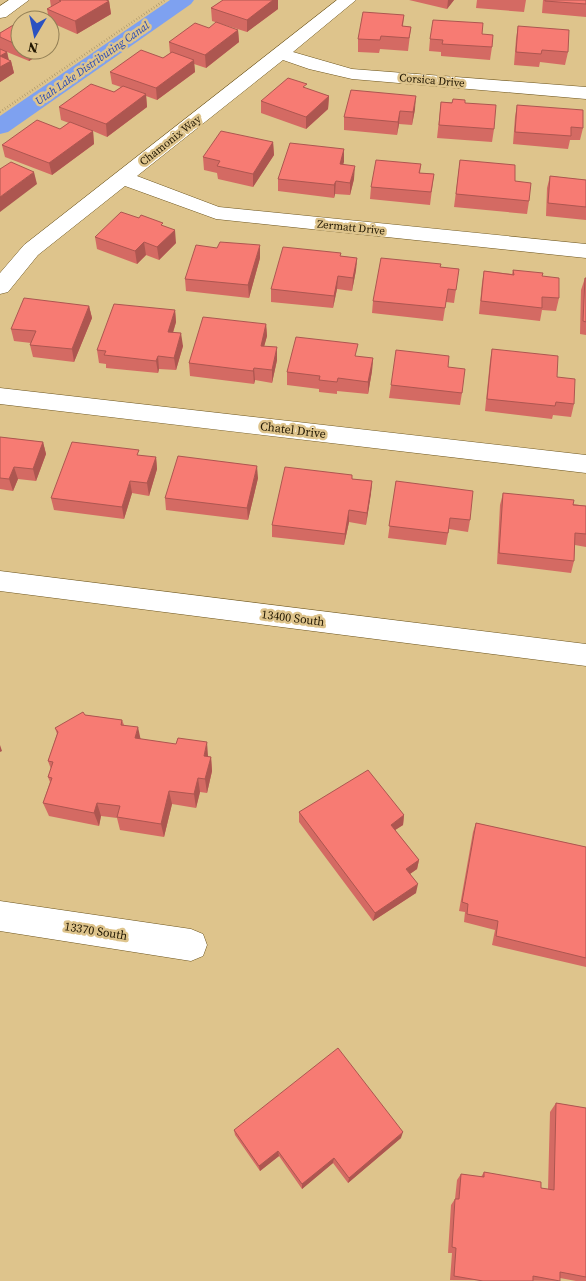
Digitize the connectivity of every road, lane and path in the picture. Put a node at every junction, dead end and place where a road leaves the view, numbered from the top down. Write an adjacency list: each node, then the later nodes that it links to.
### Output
1 (21, 0): 4 (street)
2 (164, 0): 7 (path)
3 (348, 0): 5 (street, Chamonix Way)
4 (0, 13)
5 (280, 53): 6 (street, Corsica Drive); 8 (street, Chamonix Way)
6 (586, 93)
7 (0, 112)
8 (122, 178): 9 (street, Zermatt Drive); 10 (street, Chamonix Way)
9 (586, 251)
10 (0, 288)
11 (0, 396): 12 (street, Chatel Drive)
12 (586, 464)
13 (0, 581): 14 (street, 13400 South)
14 (586, 655)
15 (0, 916): 16 (street, 13370 South)
16 (192, 946)

